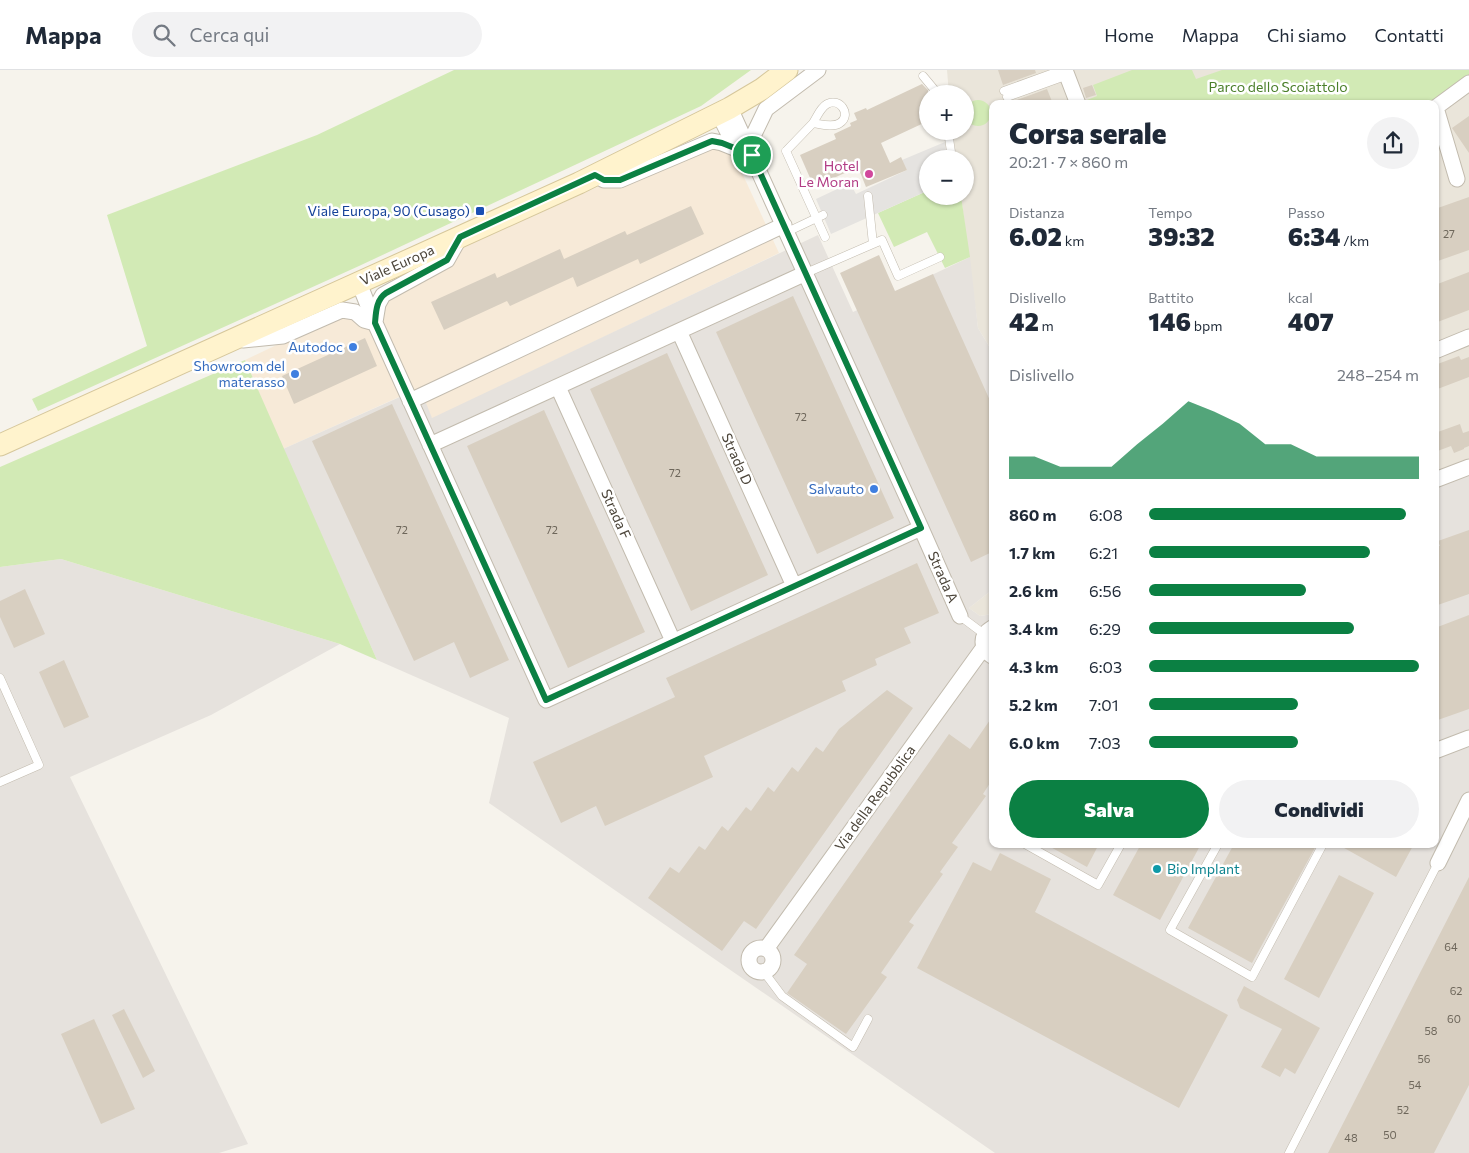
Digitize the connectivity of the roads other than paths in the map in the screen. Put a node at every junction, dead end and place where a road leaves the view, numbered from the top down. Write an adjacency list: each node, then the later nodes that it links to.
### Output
1 (787, 70): 10 (main road, Viale Europa)
2 (818, 70): 13 (street)
3 (1065, 72): 7 (lane); 8 (street)
4 (923, 76): 6 (lane)
5 (1469, 83): 9 (street)
6 (930, 85)
7 (1006, 94)
8 (1076, 100)
9 (1439, 105)
10 (725, 111): 13 (street, Strada A); 14 (main road, Viale Europa)
11 (1439, 121): 15 (street)
12 (813, 123): 17 (lane)
13 (752, 155): 14 (street); 18 (street, Strada A)
14 (595, 175): 19 (main road, Viale Europa)
15 (1457, 179)
16 (868, 196): 21 (lane)
17 (820, 217): 18 (lane); 20 (lane)
18 (786, 228): 23 (street, Strada A); 31 (street)
19 (460, 237): 24 (main road, Viale Europa); 25 (street)
20 (825, 237)
21 (873, 244): 22 (lane); 23 (lane)
22 (940, 257)
23 (806, 273): 26 (street); 36 (street, Strada A)
24 (354, 285): 25 (street); 28 (main road, Viale Europa)
25 (375, 323): 28 (street); 31 (street)
26 (679, 331): 30 (street); 37 (street, Strada D)
27 (1469, 337): 29 (street)
28 (228, 341): 32 (main road, Viale Europa)
29 (1439, 349)
30 (558, 387): 33 (street); 39 (street, Strada F)
31 (410, 401): 33 (street)
32 (0, 445)
33 (430, 445): 39 (street)
34 (1469, 467): 35 (street)
35 (1439, 478)
36 (921, 528): 37 (street); 38 (street, Strada A)
37 (794, 586): 39 (street)
38 (960, 616): 40 (lane)
39 (673, 641)
40 (988, 641): 51 (street, Via della Repubblica)
41 (0, 678): 44 (lane)
42 (1469, 738): 43 (street)
43 (1439, 749)
44 (0, 782)
45 (1469, 800): 50 (street)
46 (1032, 848): 47 (lane)
47 (1119, 848)
48 (1216, 848): 49 (lane)
49 (1321, 848)
50 (1438, 863): 53 (lane)
51 (764, 972): 52 (lane)
52 (868, 1018)
53 (1289, 1153)

